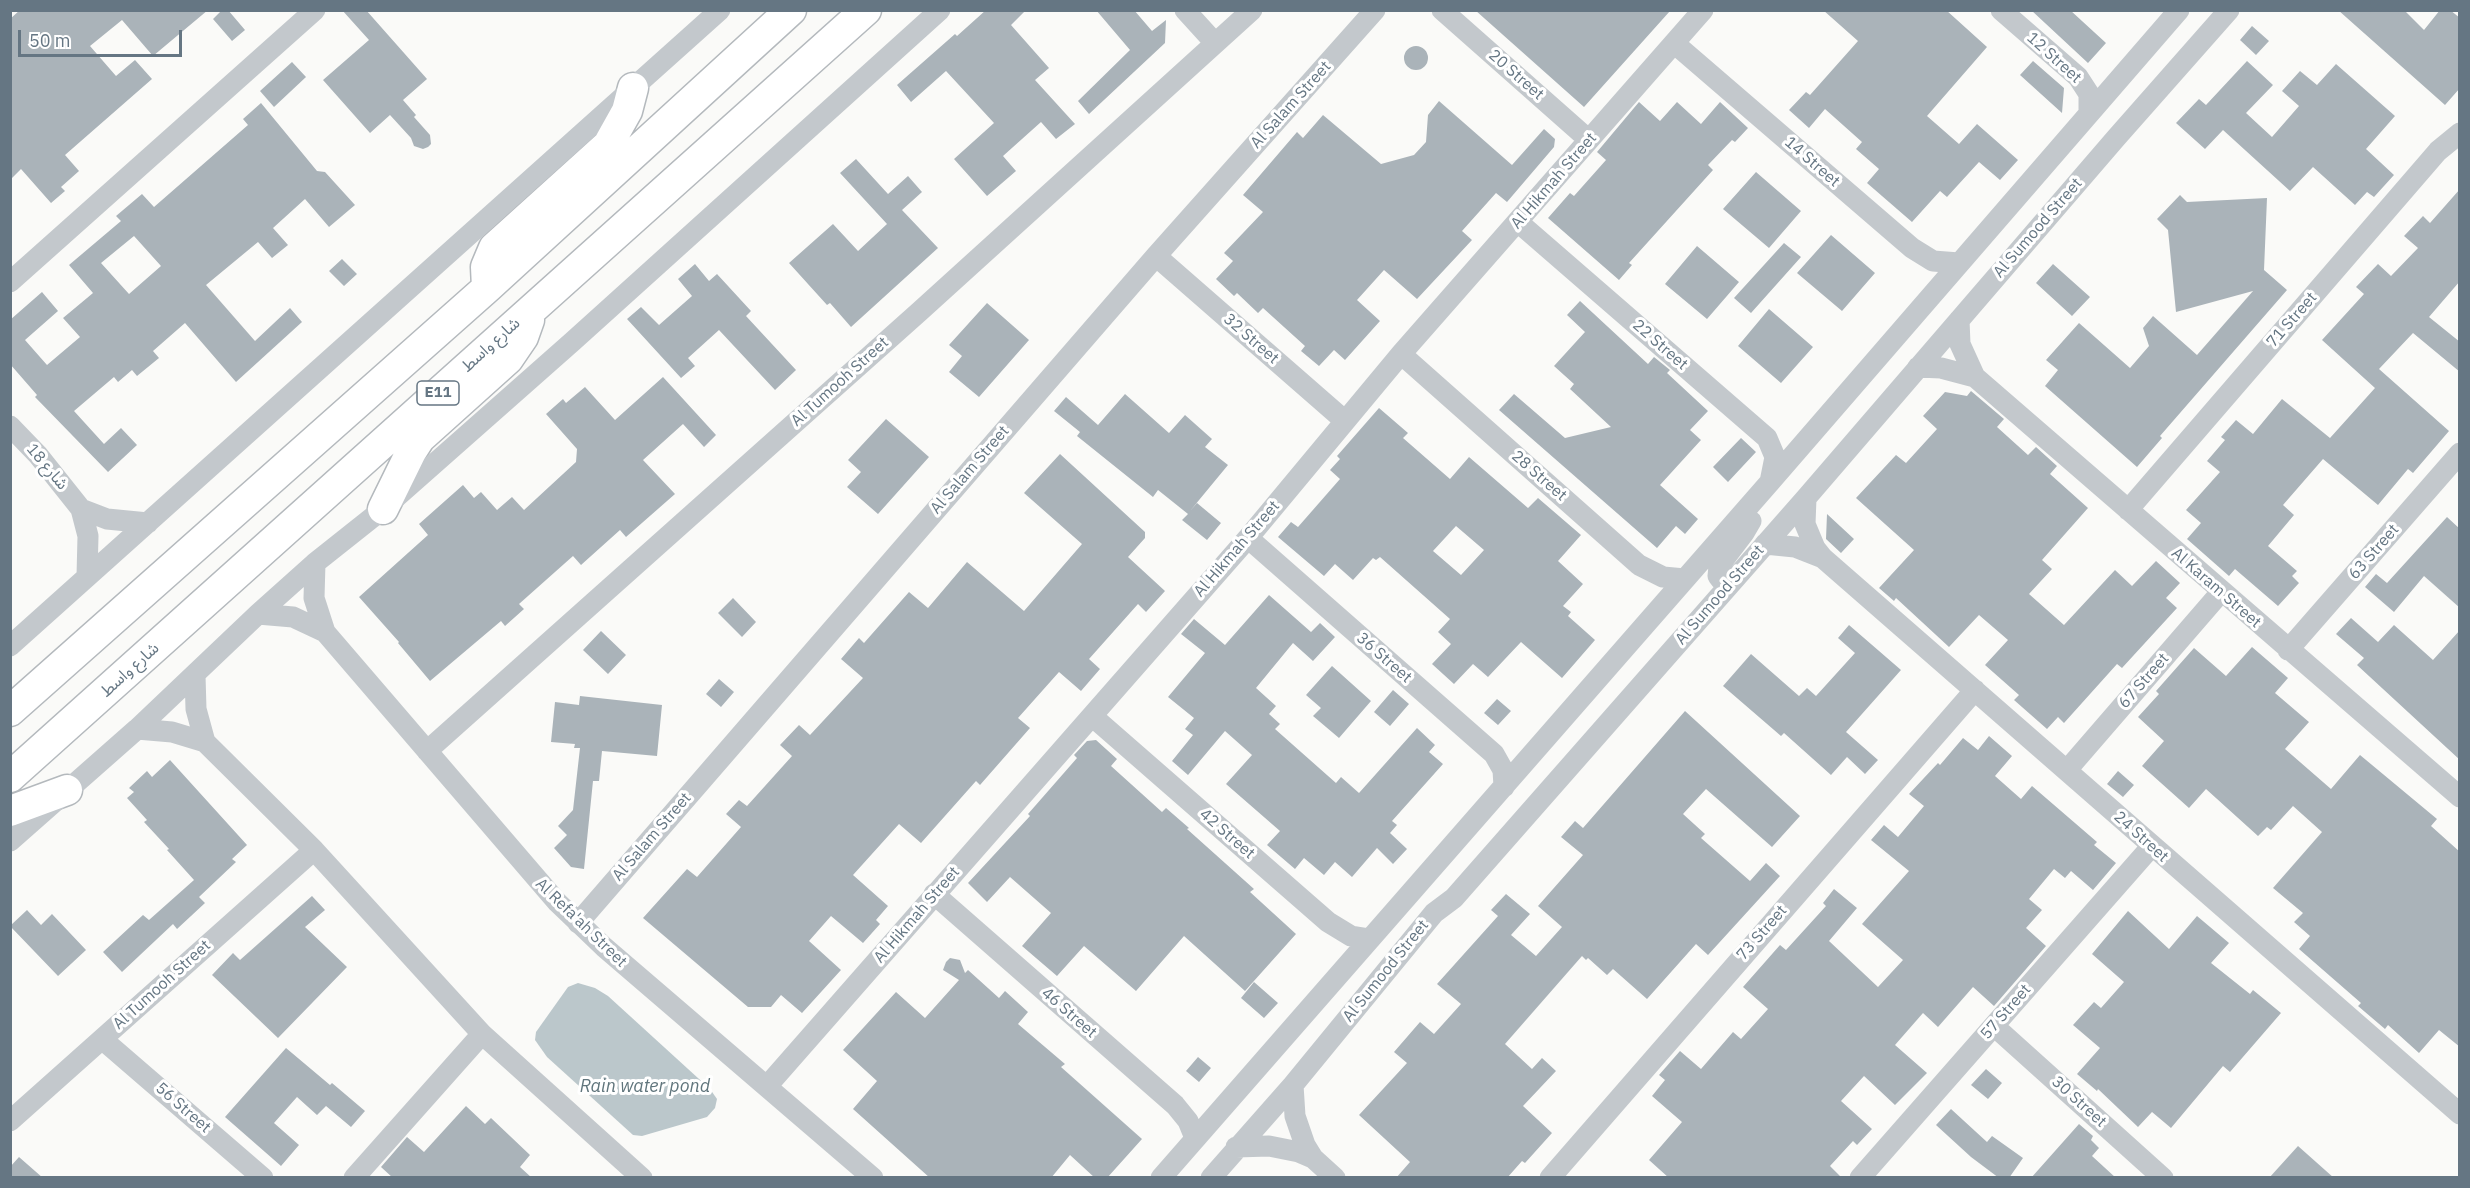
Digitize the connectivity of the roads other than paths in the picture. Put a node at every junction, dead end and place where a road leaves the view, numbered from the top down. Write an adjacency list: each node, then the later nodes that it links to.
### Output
1 (315, 10): 23 (street)
2 (791, 10): 24 (highway, E11)
3 (866, 10): 25 (highway, شارع واسط / E11)
4 (940, 10): 36 (street)
5 (1185, 10): 14 (street)
6 (1252, 10): 14 (street, Al Tumooh Street)
7 (1442, 10): 19 (street, 20 Street)
8 (1703, 10): 15 (street, Al Hikmah Street)
9 (2001, 10): 17 (street, 12 Street)
10 (2179, 10): 17 (street, Al Sumood Street)
11 (2229, 10): 26 (street, Al Sumood Street)
12 (1368, 14): 21 (street, Al Salam Street)
13 (710, 15): 16 (street)
14 (1215, 43): 57 (street, Al Tumooh Street)
15 (1674, 43): 19 (street, Al Hikmah Street); 22 (street, 14 Street)
16 (633, 88): 24 (highway); 38 (street)
17 (2089, 114): 22 (street, Al Sumood Street)
18 (2460, 133): 37 (street, 71 Street)
19 (1589, 140): 20 (street, Al Hikmah Street)
20 (1518, 222): 27 (street, Al Hikmah Street); 33 (street, 22 Street)
21 (1156, 256): 30 (street, 32 Street); 70 (street, Al Salam Street)
22 (1959, 263): 33 (street, Al Sumood Street)
23 (10, 282)
24 (487, 288): 53 (highway, E11)
25 (531, 309): 36 (highway); 59 (highway, شارع واسط / E11)
26 (1959, 320): 28 (street, Al Sumood Street); 29 (street, Al Karam Street)
27 (1401, 354): 30 (street, Al Hikmah Street); 44 (street, 28 Street)
28 (1918, 367): 29 (street, Al Karam Street); 34 (street, Al Sumood Street)
29 (1975, 377): 37 (street, Al Karam Street)
30 (1345, 421): 39 (street, Al Hikmah Street)
31 (10, 426): 35 (street, شارع 18)
32 (2460, 453): 50 (street, 63 Street)
33 (1765, 488): 44 (street, Al Sumood Street); 45 (street)
34 (1806, 498): 40 (street, Al Sumood Street); 41 (street, 24 Street)
35 (81, 509): 38 (street); 43 (street, شارع 18)
36 (383, 509): 42 (street)
37 (2128, 510): 46 (street, Al Karam Street)
38 (148, 523): 43 (street)
39 (1248, 538): 54 (street, Al Hikmah Street); 60 (street, 36 Street)
40 (1765, 544): 41 (street, 24 Street); 45 (street, Al Sumood Street)
41 (1823, 558): 52 (street, 24 Street)
42 (315, 563): 47 (street); 48 (street, Al Refa'ah Street)
43 (87, 576): 49 (street)
44 (1685, 579): 60 (street, Al Sumood Street)
45 (1732, 582): 69 (street, Al Sumood Street)
46 (2221, 592): 50 (street, Al Karam Street); 58 (street, 67 Street)
47 (258, 614): 48 (street, Al Refa'ah Street); 51 (street)
48 (325, 632): 57 (street, Al Refa'ah Street)
49 (10, 646)
50 (2288, 650): 62 (street, Al Karam Street)
51 (195, 675): 55 (street); 56 (street)
52 (1975, 690): 58 (street, 24 Street); 89 (street, 73 Street)
53 (10, 711)
54 (1092, 716): 68 (street, Al Hikmah Street); 71 (street, 42 Street)
55 (137, 729): 56 (street); 61 (street)
56 (205, 742): 67 (street)
57 (427, 751): 70 (street, Al Refa'ah Street)
58 (2067, 770): 66 (street, 24 Street)
59 (10, 777)
60 (1504, 787): 63 (street, Al Sumood Street)
61 (67, 790): 64 (highway); 65 (street)
62 (2460, 797)
63 (1488, 804): 69 (street); 71 (street, Al Sumood Street)
64 (10, 812)
65 (10, 841)
66 (2151, 847): 72 (street, 57 Street); 77 (street, 24 Street)
67 (314, 850): 73 (street); 74 (street, Al Tumooh Street)
68 (934, 894): 75 (street, Al Hikmah Street); 79 (street, 46 Street)
69 (1434, 913): 76 (street, Al Sumood Street)
70 (578, 923): 75 (street, Al Refa'ah Street)
71 (1370, 939): 79 (street, Al Sumood Street)
72 (1994, 1026): 90 (street, 57 Street); 91 (street, 30 Street)
73 (482, 1034): 83 (street); 84 (street)
74 (102, 1039): 78 (street, Al Tumooh Street); 82 (street, 56 Street)
75 (768, 1085): 85 (street, Al Refa'ah Street)
76 (1293, 1085): 80 (street, Al Sumood Street); 81 (street)
77 (2460, 1114)
78 (10, 1121)
79 (1195, 1138): 86 (street, Al Sumood Street)
80 (1236, 1147): 81 (street); 87 (street, Al Sumood Street)
81 (1313, 1158): 88 (street)
82 (263, 1178)
83 (354, 1178)
84 (642, 1178)
85 (873, 1178)
86 (1161, 1178)
87 (1211, 1178)
88 (1335, 1178)
89 (1550, 1178)
90 (1860, 1178)
91 (2163, 1178)

